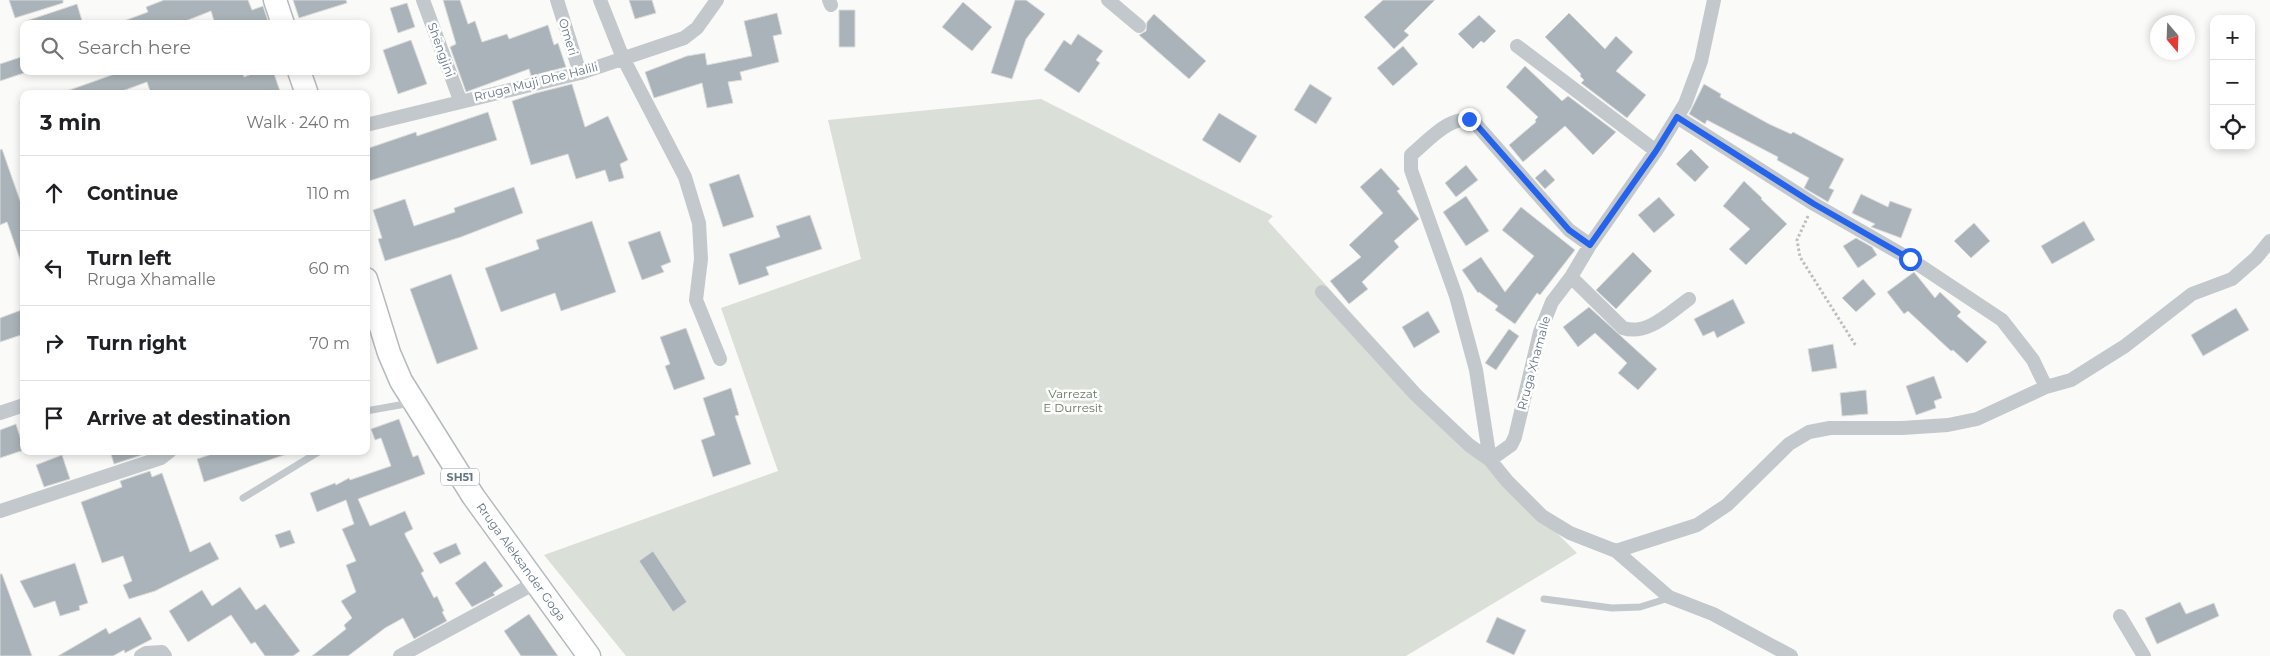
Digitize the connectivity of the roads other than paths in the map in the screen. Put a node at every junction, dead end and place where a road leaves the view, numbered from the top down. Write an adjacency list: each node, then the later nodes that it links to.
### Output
1 (274, 0): 8 (main road)
2 (423, 0): 15 (street, Shëngjini)
3 (556, 0): 12 (street, Omeri)
4 (600, 0): 11 (street)
5 (717, 0): 11 (street, Rruga Muji Dhe Halili)
6 (1108, 0): 9 (street)
7 (1714, 0): 16 (street, Rruga Xhamalle)
8 (282, 20)
9 (1139, 26)
10 (1517, 46): 18 (street)
11 (623, 58): 12 (street, Rruga Muji Dhe Halili); 25 (street)
12 (580, 73): 15 (street, Rruga Muji Dhe Halili)
13 (300, 75): 14 (main road)
14 (306, 90)
15 (460, 100): 17 (street, Rruga Muji Dhe Halili)
16 (1677, 117): 18 (street, Rruga Xhamalle); 26 (street)
17 (370, 124)
18 (1656, 151): 20 (street, Rruga Xhamalle)
19 (2270, 241): 26 (street)
20 (1590, 245): 21 (street, Rruga Xhamalle); 33 (street)
21 (1571, 277): 24 (street); 33 (street, Rruga Xhamalle)
22 (370, 292): 27 (main road, Rruga Aleksander Goga / SH51)
23 (1322, 292): 33 (street)
24 (1689, 299)
25 (720, 359)
26 (2046, 387): 36 (street)
27 (414, 402): 29 (lane); 37 (main road, Rruga Aleksander Goga / SH51)
28 (20, 406): 30 (street)
29 (370, 410)
30 (0, 413)
31 (165, 455): 35 (street)
32 (313, 455): 34 (lane)
33 (1490, 460): 36 (street)
34 (242, 498)
35 (0, 511)
36 (1616, 551): 39 (street)
37 (535, 583): 43 (street); 44 (main road, Rruga Aleksander Goga / SH51)
38 (1544, 598): 39 (lane)
39 (1669, 598): 45 (street)
40 (2120, 616): 46 (street)
41 (141, 656): 42 (street)
42 (165, 656)
43 (400, 656)
44 (589, 656)
45 (1791, 656)
46 (2144, 656)

